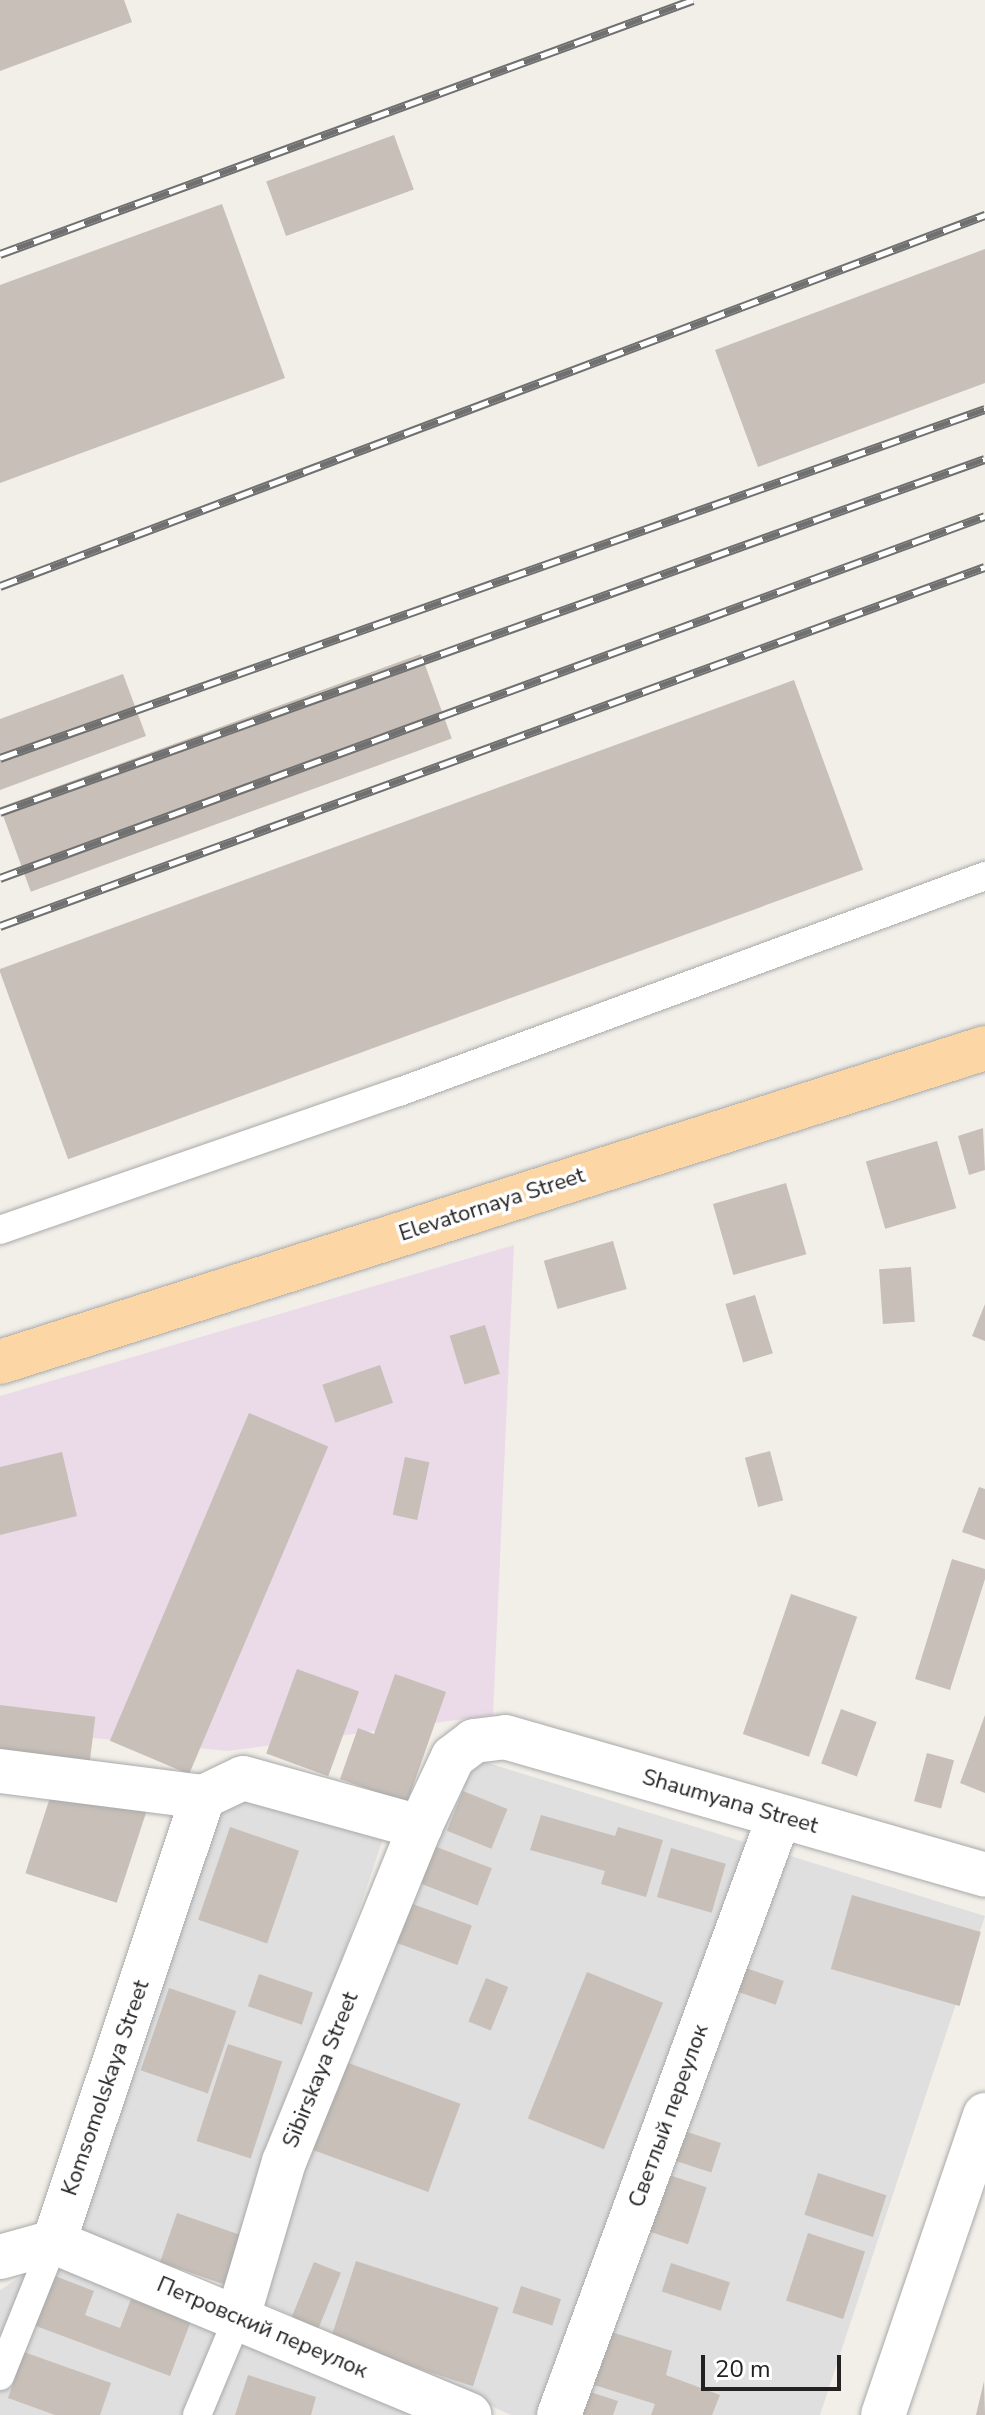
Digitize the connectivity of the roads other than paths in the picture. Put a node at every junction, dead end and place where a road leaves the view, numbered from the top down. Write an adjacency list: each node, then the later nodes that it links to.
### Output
1 (985, 876): 3 (lane)
2 (985, 1048): 4 (main road, Elevatornaya Street)
3 (0, 1230)
4 (0, 1362)
5 (474, 1741): 8 (street, Shaumyana Street); 9 (street, Sibirskaya Street)
6 (0, 1771): 7 (street)
7 (203, 1797): 9 (street); 12 (street, Komsomolskaya Street)
8 (779, 1817): 10 (street, Shaumyana Street); 18 (street, Светлый переулок)
9 (420, 1827): 14 (street, Sibirskaya Street)
10 (985, 1875)
11 (985, 2115): 19 (street)
12 (54, 2242): 13 (street); 14 (street, Петровский переулок); 15 (lane, Komsomolskaya Street)
13 (0, 2257)
14 (238, 2317): 16 (lane, Sibirskaya Street); 17 (street, Петровский переулок)
15 (0, 2376)
16 (197, 2415)
17 (469, 2415)
18 (559, 2415)
19 (883, 2415)

